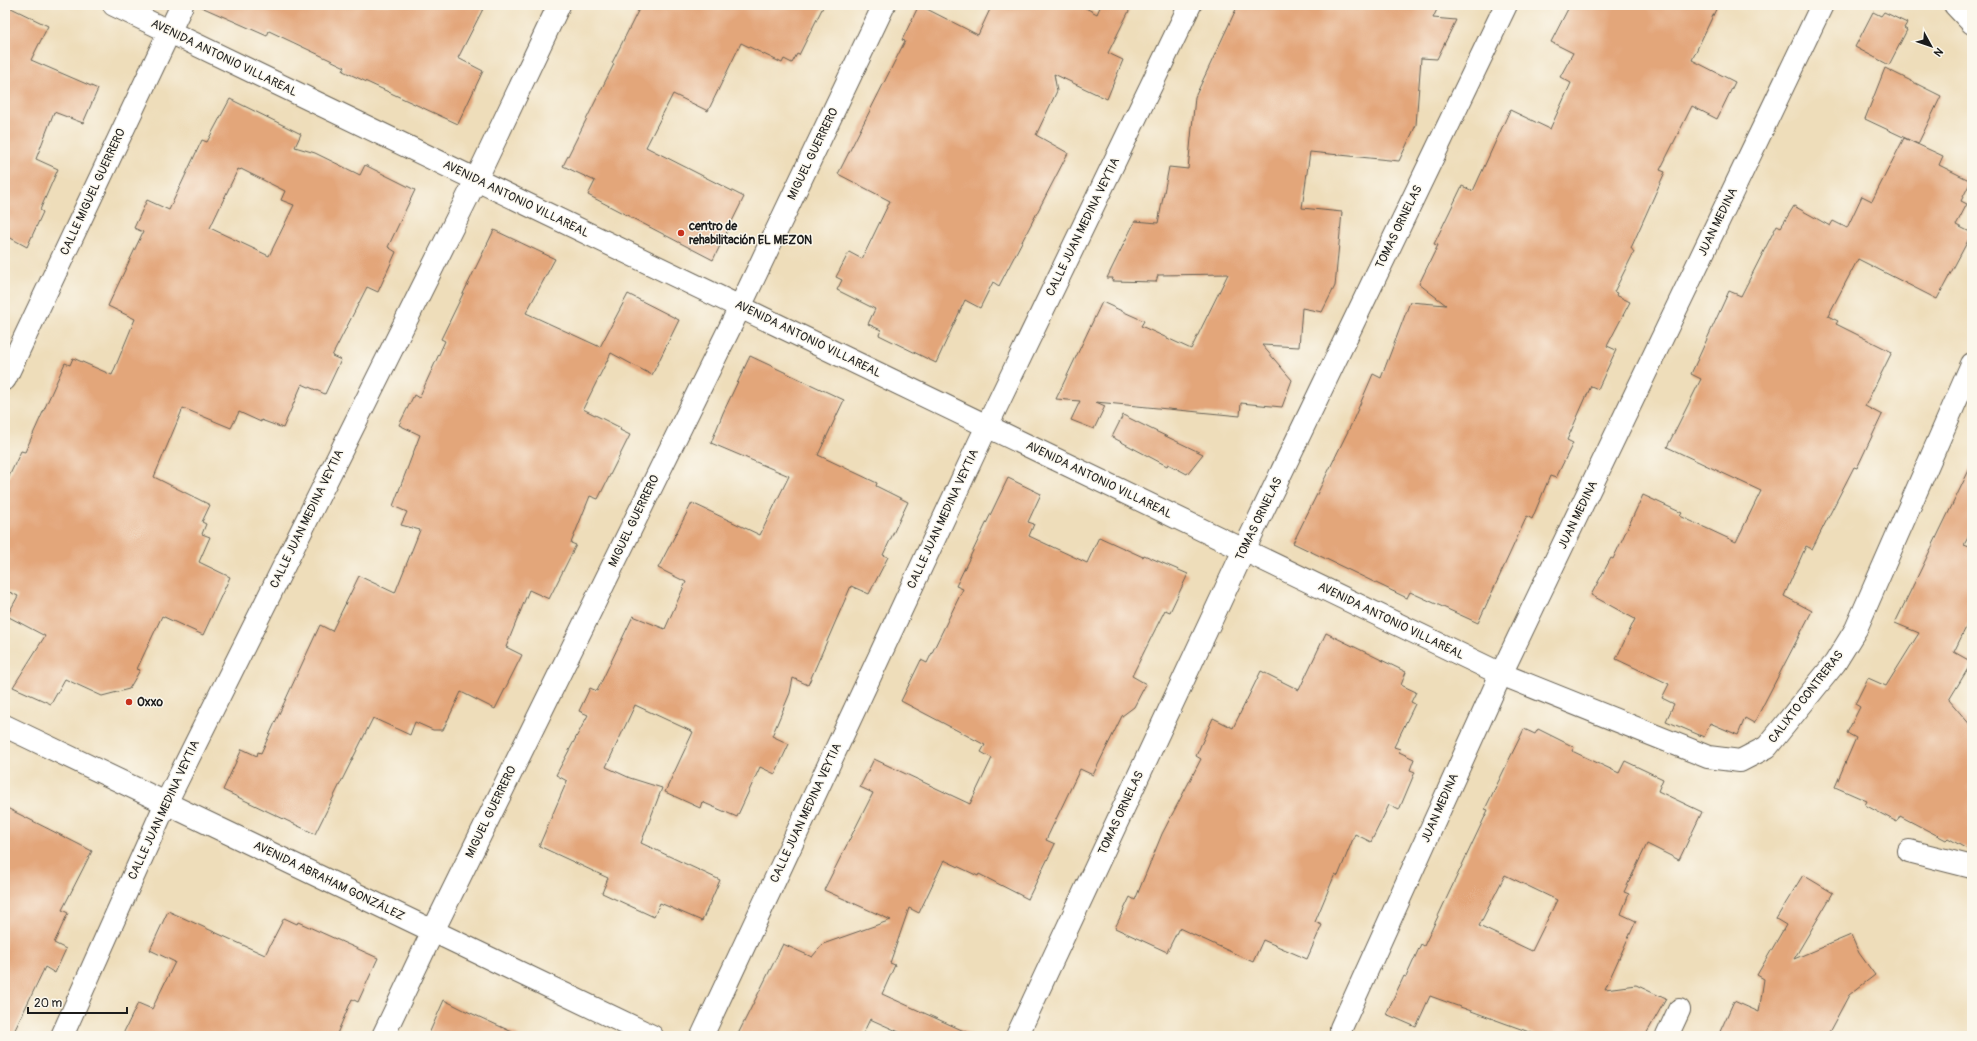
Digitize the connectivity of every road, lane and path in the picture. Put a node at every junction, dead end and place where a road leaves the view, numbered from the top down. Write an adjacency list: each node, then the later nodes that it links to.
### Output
1 (114, 5): 10 (street, AVENIDA ANTONIO VILLAREAL)
2 (182, 5): 10 (street, CALLE MIGUEL GUERRERO)
3 (559, 5): 11 (street, CALLE JUAN MEDINA VEYTIA)
4 (884, 5): 12 (street, MIGUEL GUERRERO)
5 (1190, 5): 15 (street, CALLE JUAN MEDINA VEYTIA)
6 (1506, 5): 16 (street, TOMAS ORNELAS)
7 (1822, 5): 17 (street, JUAN MEDINA)
8 (1955, 5): 9 (street)
9 (1972, 23)
10 (169, 32): 11 (street, AVENIDA ANTONIO VILLAREAL); 14 (street, CALLE MIGUEL GUERRERO)
11 (476, 180): 12 (street, AVENIDA ANTONIO VILLAREAL); 19 (street, CALLE JUAN MEDINA VEYTIA)
12 (740, 306): 15 (street, AVENIDA ANTONIO VILLAREAL); 22 (street, MIGUEL GUERRERO)
13 (1972, 364): 17 (street, CALIXTO CONTRERAS)
14 (5, 378)
15 (987, 426): 16 (street, AVENIDA ANTONIO VILLAREAL); 28 (street, CALLE JUAN MEDINA VEYTIA)
16 (1244, 550): 17 (street, AVENIDA ANTONIO VILLAREAL); 29 (street, TOMAS ORNELAS)
17 (1501, 674): 24 (street, JUAN MEDINA)
18 (5, 726): 19 (street, AVENIDA ABRAHAM GONZÁLEZ)
19 (166, 803): 22 (street, AVENIDA ABRAHAM GONZÁLEZ); 25 (street, CALLE JUAN MEDINA VEYTIA)
20 (1909, 851): 21 (street)
21 (1972, 867)
22 (433, 931): 26 (street, MIGUEL GUERRERO); 27 (street, AVENIDA ABRAHAM GONZÁLEZ)
23 (1680, 1010): 30 (street)
24 (1340, 1028)
25 (62, 1036)
26 (383, 1036)
27 (652, 1036)
28 (702, 1036)
29 (1017, 1036)
30 (1667, 1036)

